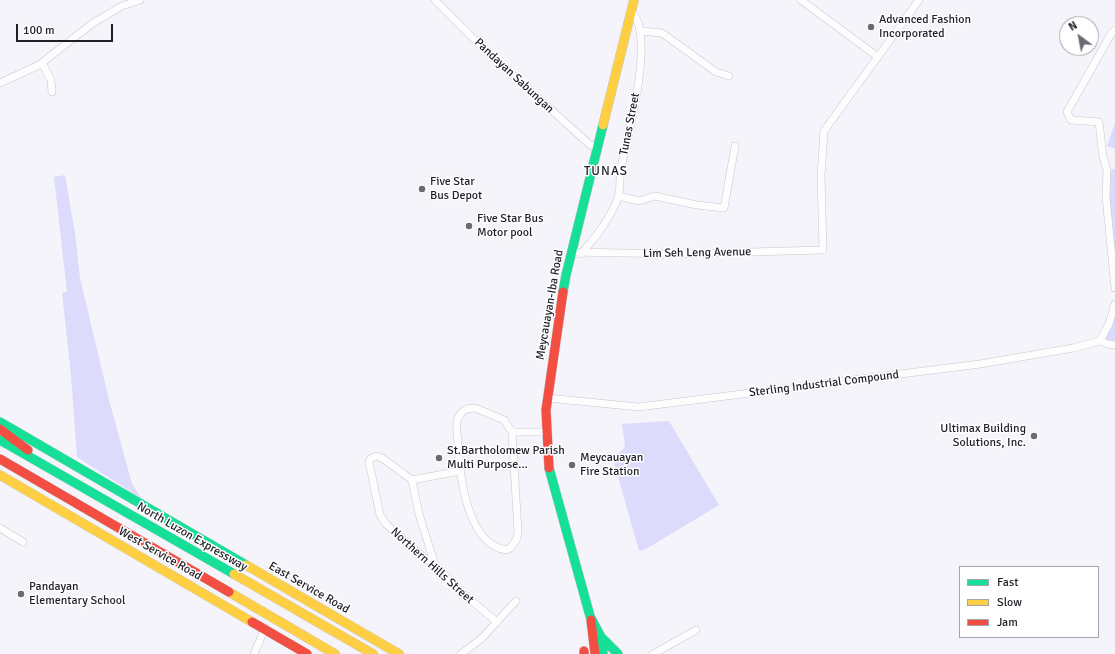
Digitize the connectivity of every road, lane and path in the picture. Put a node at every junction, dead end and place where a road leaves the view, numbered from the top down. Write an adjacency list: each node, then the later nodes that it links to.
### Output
1 (140, 0): 10 (street)
2 (435, 0): 15 (street, Pandayan Sabungan)
3 (634, 0): 6 (main road, Meycauayan-Iba Road)
4 (801, 0): 9 (street)
5 (919, 0): 9 (street)
6 (631, 11): 8 (street, Tunas Street); 15 (main road, Meycauayan-Iba Road)
7 (1115, 30): 16 (street)
8 (641, 31): 11 (street); 17 (street, Tunas Street)
9 (878, 57): 19 (street, Lim Seh Leng Avenue)
10 (42, 63): 12 (street); 13 (street)
11 (729, 76)
12 (0, 83)
13 (52, 92)
14 (735, 146): 17 (street)
15 (596, 148): 18 (main road, Meycauayan-Iba Road)
16 (1111, 170): 20 (street)
17 (618, 196): 19 (street, Tunas Street)
18 (572, 252): 19 (street, Lim Seh Leng Avenue); 24 (main road, Meycauayan-Iba Road)
19 (581, 254)
20 (1115, 288)
21 (1115, 304): 22 (street)
22 (1100, 340): 23 (street); 24 (street, Sterling Industrial Compound)
23 (1115, 345)
24 (547, 398): 28 (main road, Meycauayan-Iba Road)
25 (0, 422): 48 (main road, East Service Road)
26 (0, 429): 31 (main road)
27 (512, 432): 28 (street); 32 (street); 32 (street)
28 (546, 432): 42 (main road, Meycauayan-Iba Road)
29 (0, 440): 31 (main road, North Luzon Expressway)
30 (0, 459): 46 (main road)
31 (52, 470): 47 (main road, North Luzon Expressway)
32 (460, 471): 34 (street)
33 (0, 475): 40 (main road, West Service Road)
34 (412, 480): 37 (street); 37 (street, Northern Hills Street)
35 (0, 528): 36 (street)
36 (23, 542)
37 (435, 565): 39 (street, Northern Hills Street)
38 (516, 601): 39 (street)
39 (497, 622): 49 (street)
40 (265, 628): 44 (street); 45 (main road, West Service Road)
41 (696, 630): 53 (street)
42 (597, 638): 43 (main road); 50 (main road, Meycauayan-Iba Road); 51 (main road, Meycauayan-Iba Road); 52 (main road)
43 (583, 653)
44 (254, 654)
45 (307, 654)
46 (335, 654)
47 (373, 654)
48 (399, 654)
49 (461, 654)
50 (595, 654)
51 (604, 654)
52 (618, 654)
53 (653, 654)

